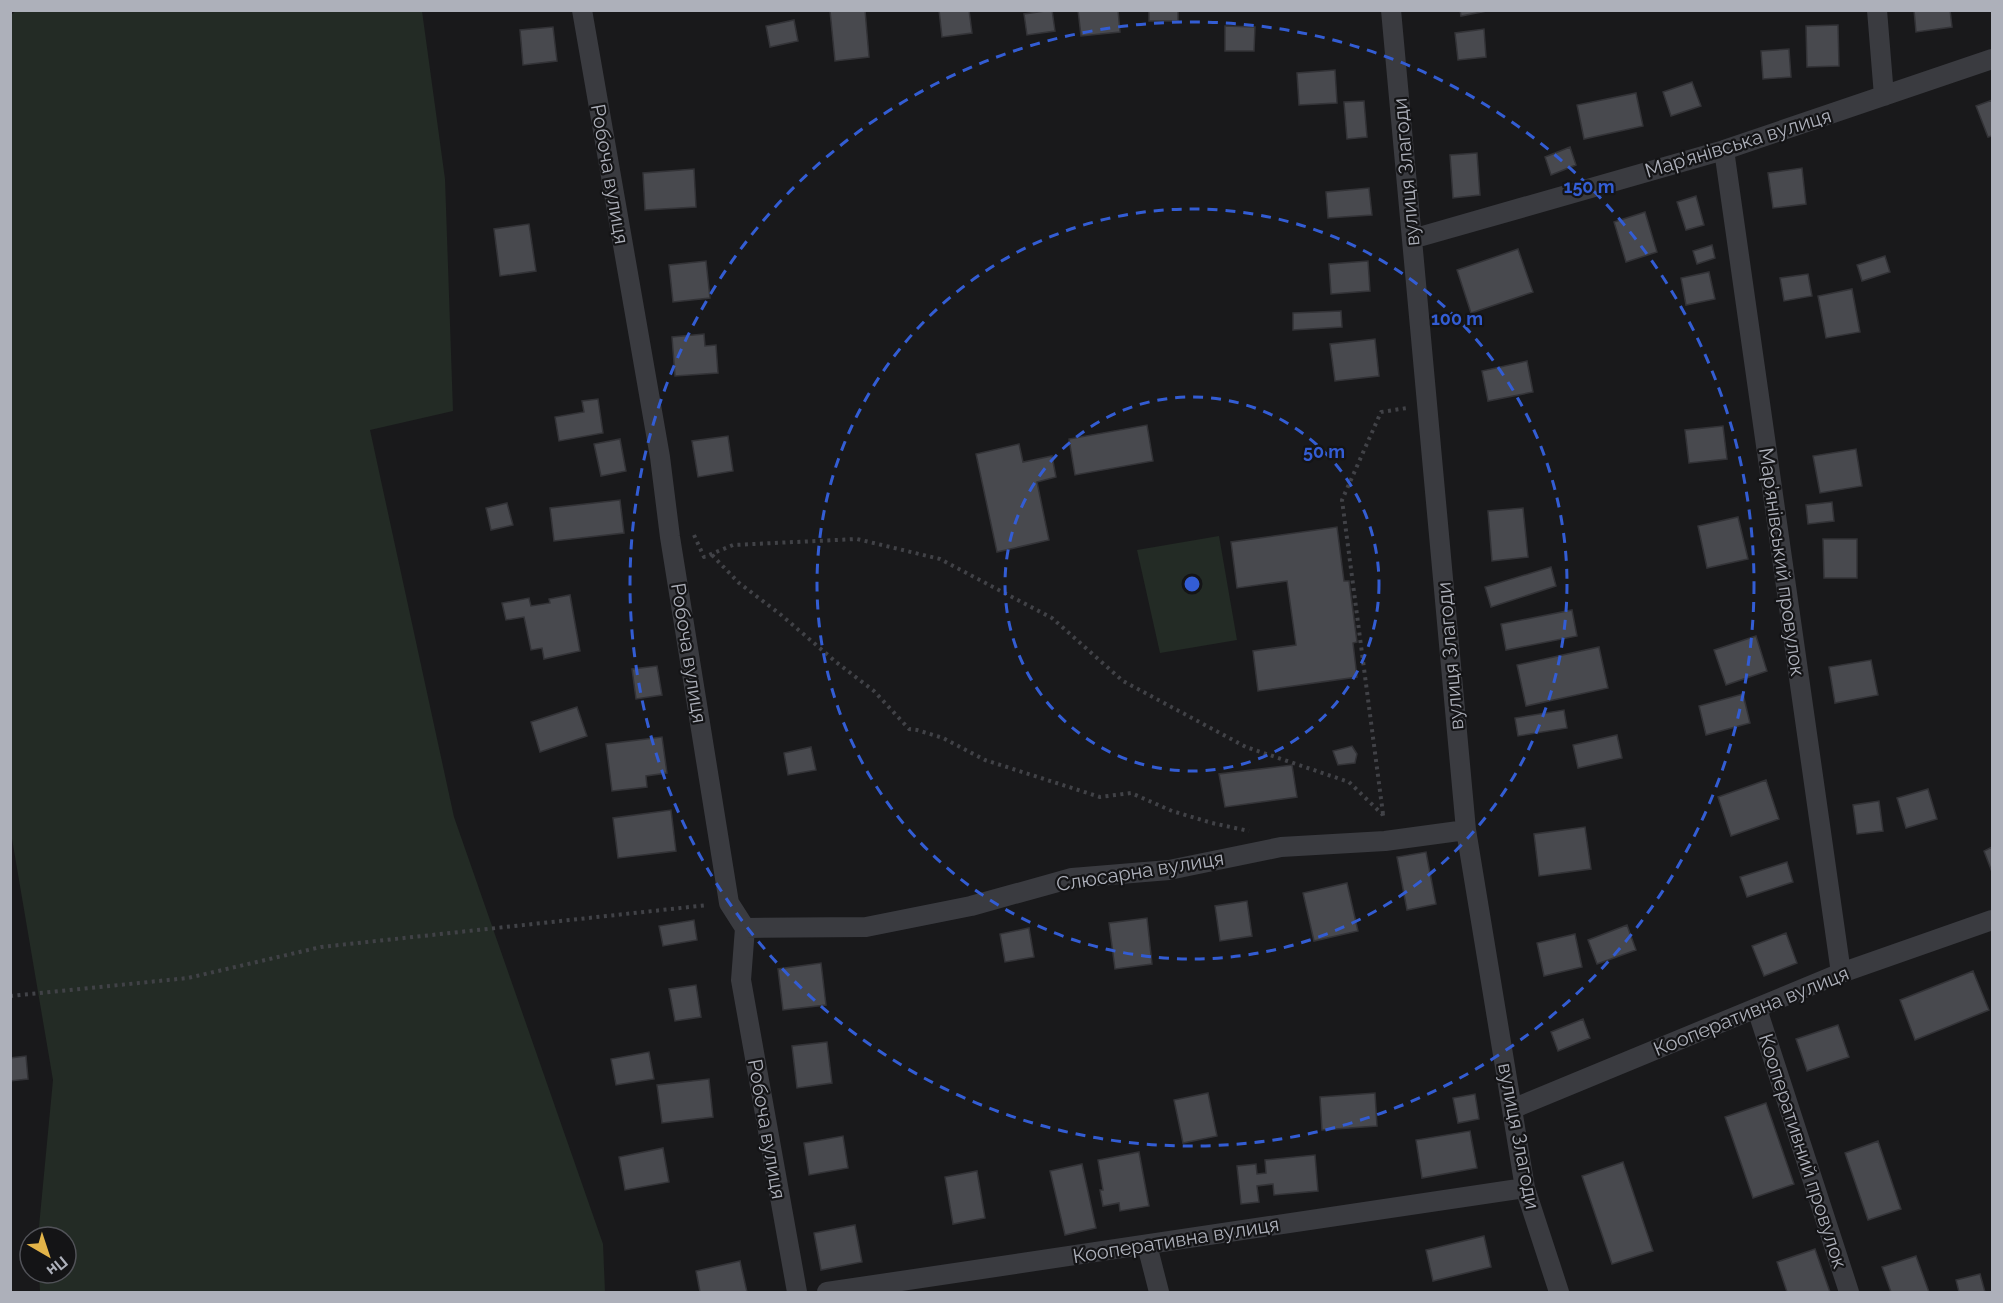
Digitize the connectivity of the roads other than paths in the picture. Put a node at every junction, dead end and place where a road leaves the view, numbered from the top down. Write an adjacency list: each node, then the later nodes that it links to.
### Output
1 (582, 10): 10 (street, Робоча вулиця)
2 (1391, 10): 7 (street, вулиця Злагоди)
3 (1877, 10): 5 (street)
4 (1992, 59): 5 (street, Мар’янівська вулиця)
5 (1884, 96): 6 (street, Мар’янівська вулиця)
6 (1724, 150): 7 (street, Мар’янівська вулиця); 11 (street, Мар’янівський провулок)
7 (1412, 239): 8 (street, вулиця Злагоди)
8 (1466, 830): 10 (street, Слюсарна вулиця); 13 (street, вулиця Злагоди)
9 (1992, 920): 11 (street, Кооперативна вулиця)
10 (745, 928): 16 (street, Робоча вулиця)
11 (1841, 973): 12 (street, Кооперативна вулиця)
12 (1757, 1009): 13 (street, Кооперативна вулиця); 20 (street, Кооперативний провулок)
13 (1512, 1109): 14 (street, вулиця Злагоди)
14 (1525, 1188): 15 (street, Кооперативна вулиця); 19 (street, вулиця Злагоди)
15 (1147, 1245): 17 (street, Кооперативна вулиця); 18 (street)
16 (797, 1293)
17 (827, 1293)
18 (1159, 1293)
19 (1559, 1293)
20 (1849, 1293)

